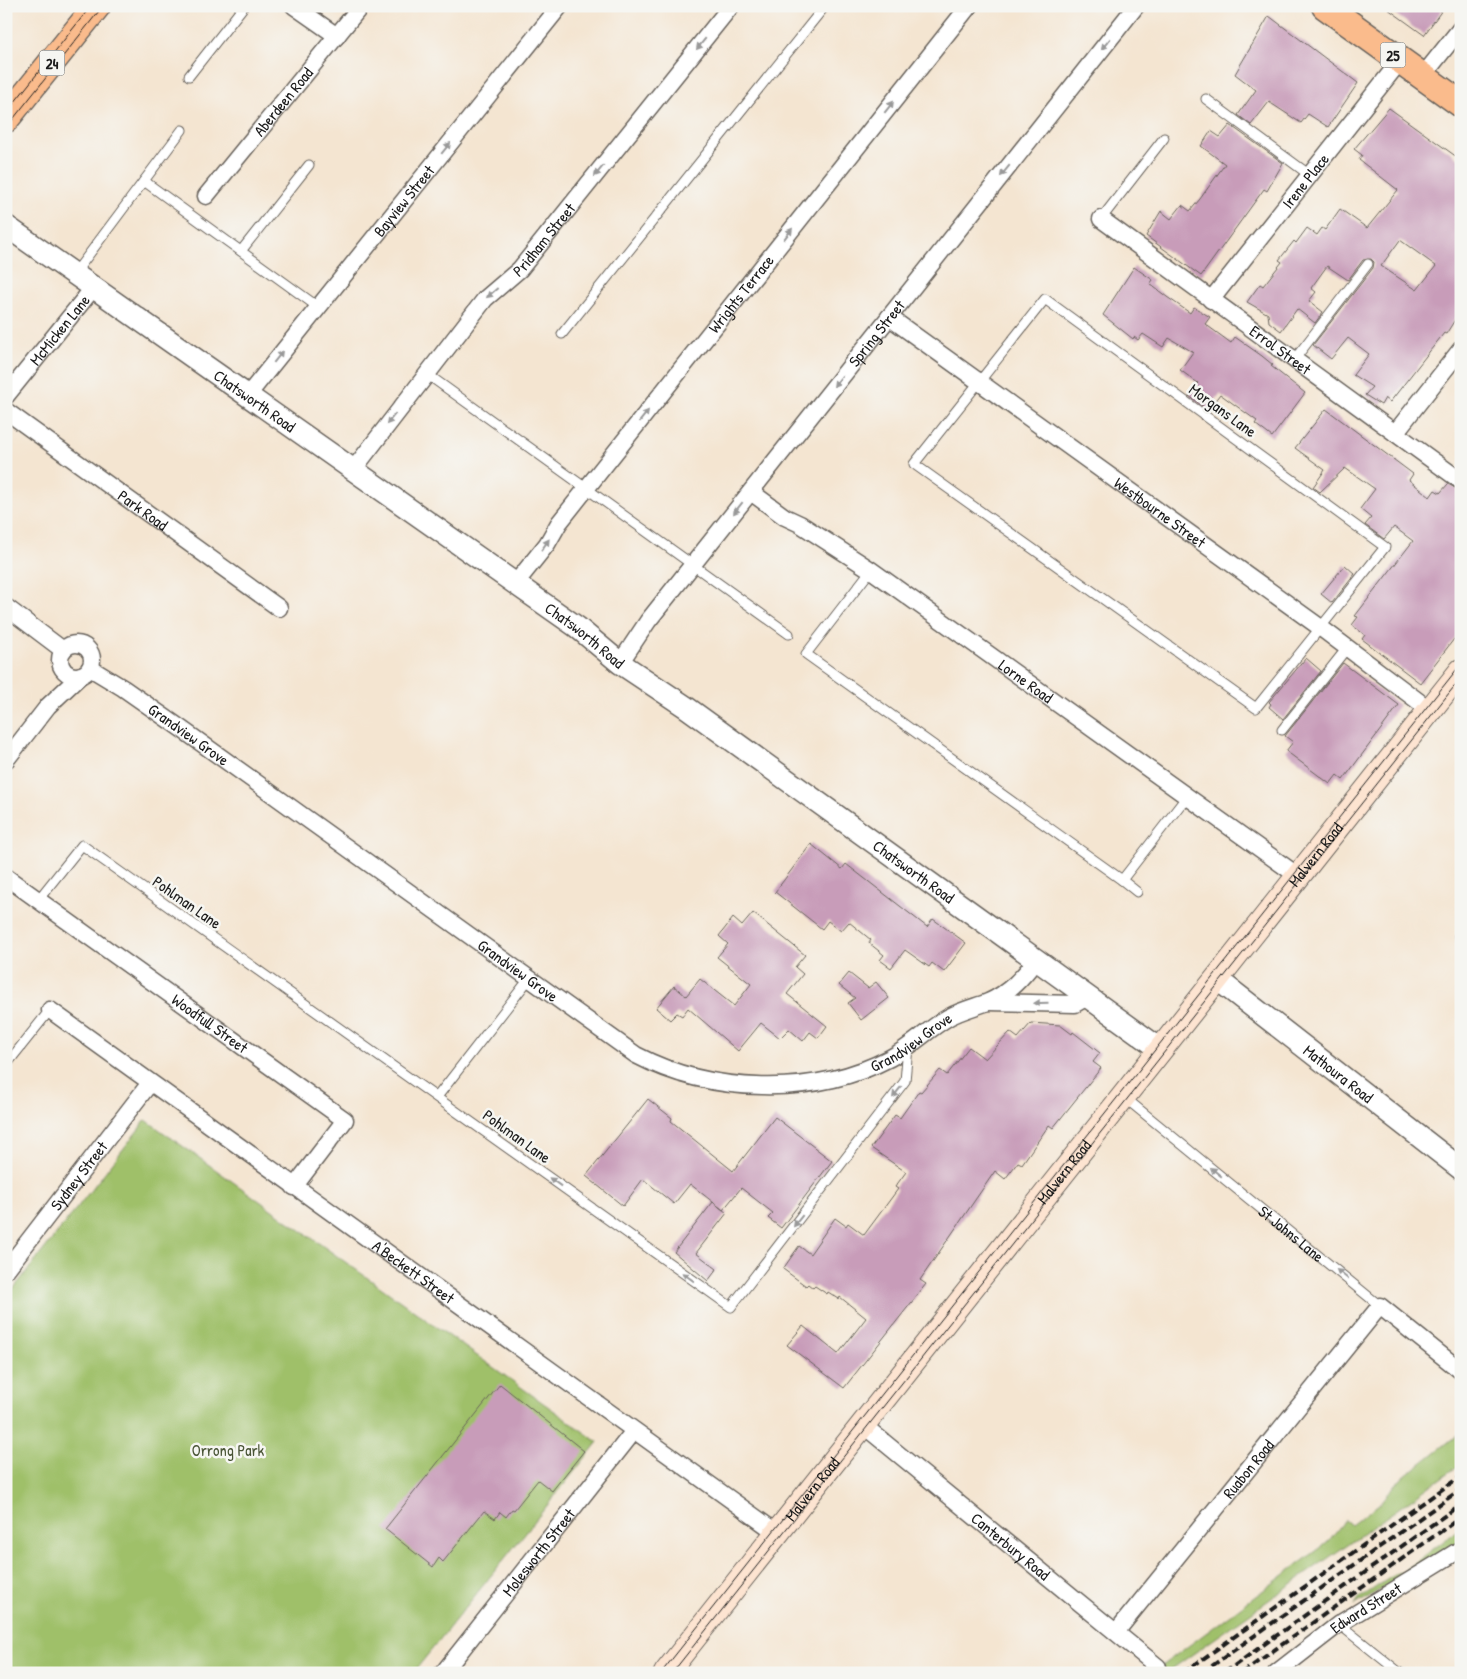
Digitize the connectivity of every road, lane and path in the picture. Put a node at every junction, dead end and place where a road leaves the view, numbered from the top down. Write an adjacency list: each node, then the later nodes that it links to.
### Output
1 (97, 6): 18 (main road, 24)
2 (244, 6): 14 (lane)
3 (294, 6): 12 (street)
4 (361, 6): 12 (street, Aberdeen Road)
5 (560, 6): 32 (street, Bayview Street, one-way to 5)
6 (731, 6): 37 (street, Pridham Street, one-way to 37)
7 (825, 6): 34 (lane)
8 (969, 6): 45 (street, Wrights Terrace, one-way to 8)
9 (1136, 6): 33 (street, Spring Street, one-way to 33)
10 (1324, 6): 13 (main road, 25)
11 (1461, 28): 15 (street)
12 (337, 36): 24 (street, Aberdeen Road)
13 (1400, 61): 15 (main road, 25); 22 (street, Irene Place)
14 (189, 76)
15 (1422, 76): 17 (main road, 25)
16 (1206, 99): 22 (lane)
17 (1461, 104)
18 (6, 119)
19 (182, 130): 23 (lane)
20 (1164, 138): 25 (lane)
21 (309, 166): 27 (lane)
22 (1311, 176): 31 (street, Irene Place)
23 (144, 181): 27 (lane); 29 (lane)
24 (206, 196)
25 (1101, 219): 31 (street, Errol Street)
26 (6, 226): 29 (street, Chatsworth Road)
27 (241, 251): 32 (lane)
28 (1368, 264): 36 (lane)
29 (75, 273): 30 (street, Chatsworth Road)
30 (94, 287): 39 (street, Chatsworth Road); 40 (street, McMicken Lane)
31 (1211, 300): 36 (street, Errol Street)
32 (318, 307): 39 (street, Bayview Street, one-way to 32)
33 (889, 317): 38 (street, Westbourne Street); 46 (street, Spring Street, one-way to 46)
34 (562, 334)
35 (1461, 349): 42 (street)
36 (1294, 360): 42 (street, Errol Street)
37 (427, 374): 43 (street, Pridham Street, one-way to 43); 45 (lane)
38 (979, 382): 52 (street, Westbourne Street); 52 (lane); 52 (lane, Morgans Lane)
39 (248, 395): 43 (street, Chatsworth Road)
40 (6, 396)
41 (6, 411): 51 (street, Park Road)
42 (1395, 433): 44 (street, Errol Street)
43 (353, 470): 49 (street, Chatsworth Road)
44 (1461, 481)
45 (586, 488): 47 (lane); 49 (street, Wrights Terrace, one-way to 45)
46 (751, 492): 47 (street, Spring Street, one-way to 47); 48 (street, Lorne Road)
47 (693, 566): 53 (lane); 56 (street, Spring Street)
48 (872, 570): 64 (street, Lorne Road); 67 (lane)
49 (515, 584): 56 (street, Chatsworth Road)
50 (6, 607): 55 (street)
51 (278, 608)
52 (1321, 628): 54 (street, Westbourne Street)
53 (789, 634)
54 (1347, 648): 61 (street, Westbourne Street); 62 (lane)
55 (63, 650): 57 (street); 59 (street)
56 (620, 663): 70 (street, Chatsworth Road)
57 (62, 667): 59 (street); 60 (street)
58 (1461, 671): 61 (main road, Malvern Road)
59 (85, 672): 60 (street); 71 (street, Grandview Grove)
60 (48, 706): 63 (street)
61 (1430, 710): 65 (main road, Malvern Road)
62 (1282, 730)
63 (6, 760)
64 (1188, 795): 65 (street, Lorne Road); 67 (lane)
65 (1298, 876): 72 (main road, Malvern Road)
66 (6, 877): 69 (street, Woodfull Street)
67 (1122, 880): 68 (lane)
68 (1138, 892)
69 (38, 900): 81 (lane, Pohlman Lane); 83 (street, Woodfull Street)
70 (1036, 960): 73 (street, Chatsworth Road); 74 (street, Grandview Grove)
71 (529, 979): 76 (street, Grandview Grove); 81 (lane)
72 (1217, 979): 77 (main road, Malvern Road); 82 (street, Mathoura Road)
73 (1088, 997): 74 (street, Grandview Grove, one-way to 74); 77 (street, Chatsworth Road)
74 (989, 1002): 76 (street, Grandview Grove)
75 (50, 1010): 78 (lane); 79 (street, A'Beckett Street)
76 (908, 1047): 81 (lane, Pohlman Lane, one-way to 81)
77 (1160, 1049): 80 (main road, Malvern Road)
78 (6, 1065)
79 (150, 1083): 83 (street, A'Beckett Street); 84 (street, Sydney Street)
80 (1123, 1096): 85 (lane, St Johns Lane, one-way to 80); 87 (main road, Malvern Road)
81 (437, 1097)
82 (1461, 1169)
83 (294, 1186): 88 (street, A'Beckett Street)
84 (6, 1270)
85 (1380, 1306): 86 (street, St Johns Lane); 92 (street, Ruabon Road)
86 (1461, 1371)
87 (863, 1425): 89 (main road, Malvern Road); 92 (street, Canterbury Road)
88 (634, 1431): 89 (street, A'Beckett Street); 94 (street, Molesworth Street)
89 (777, 1533): 95 (main road, Malvern Road)
90 (1461, 1549): 91 (street, Edward Street)
91 (1339, 1624): 96 (street, Edward Street); 97 (lane)
92 (1116, 1632): 93 (street, Canterbury Road)
93 (1158, 1667)
94 (442, 1673)
95 (666, 1673)
96 (1276, 1673)
97 (1400, 1673)

